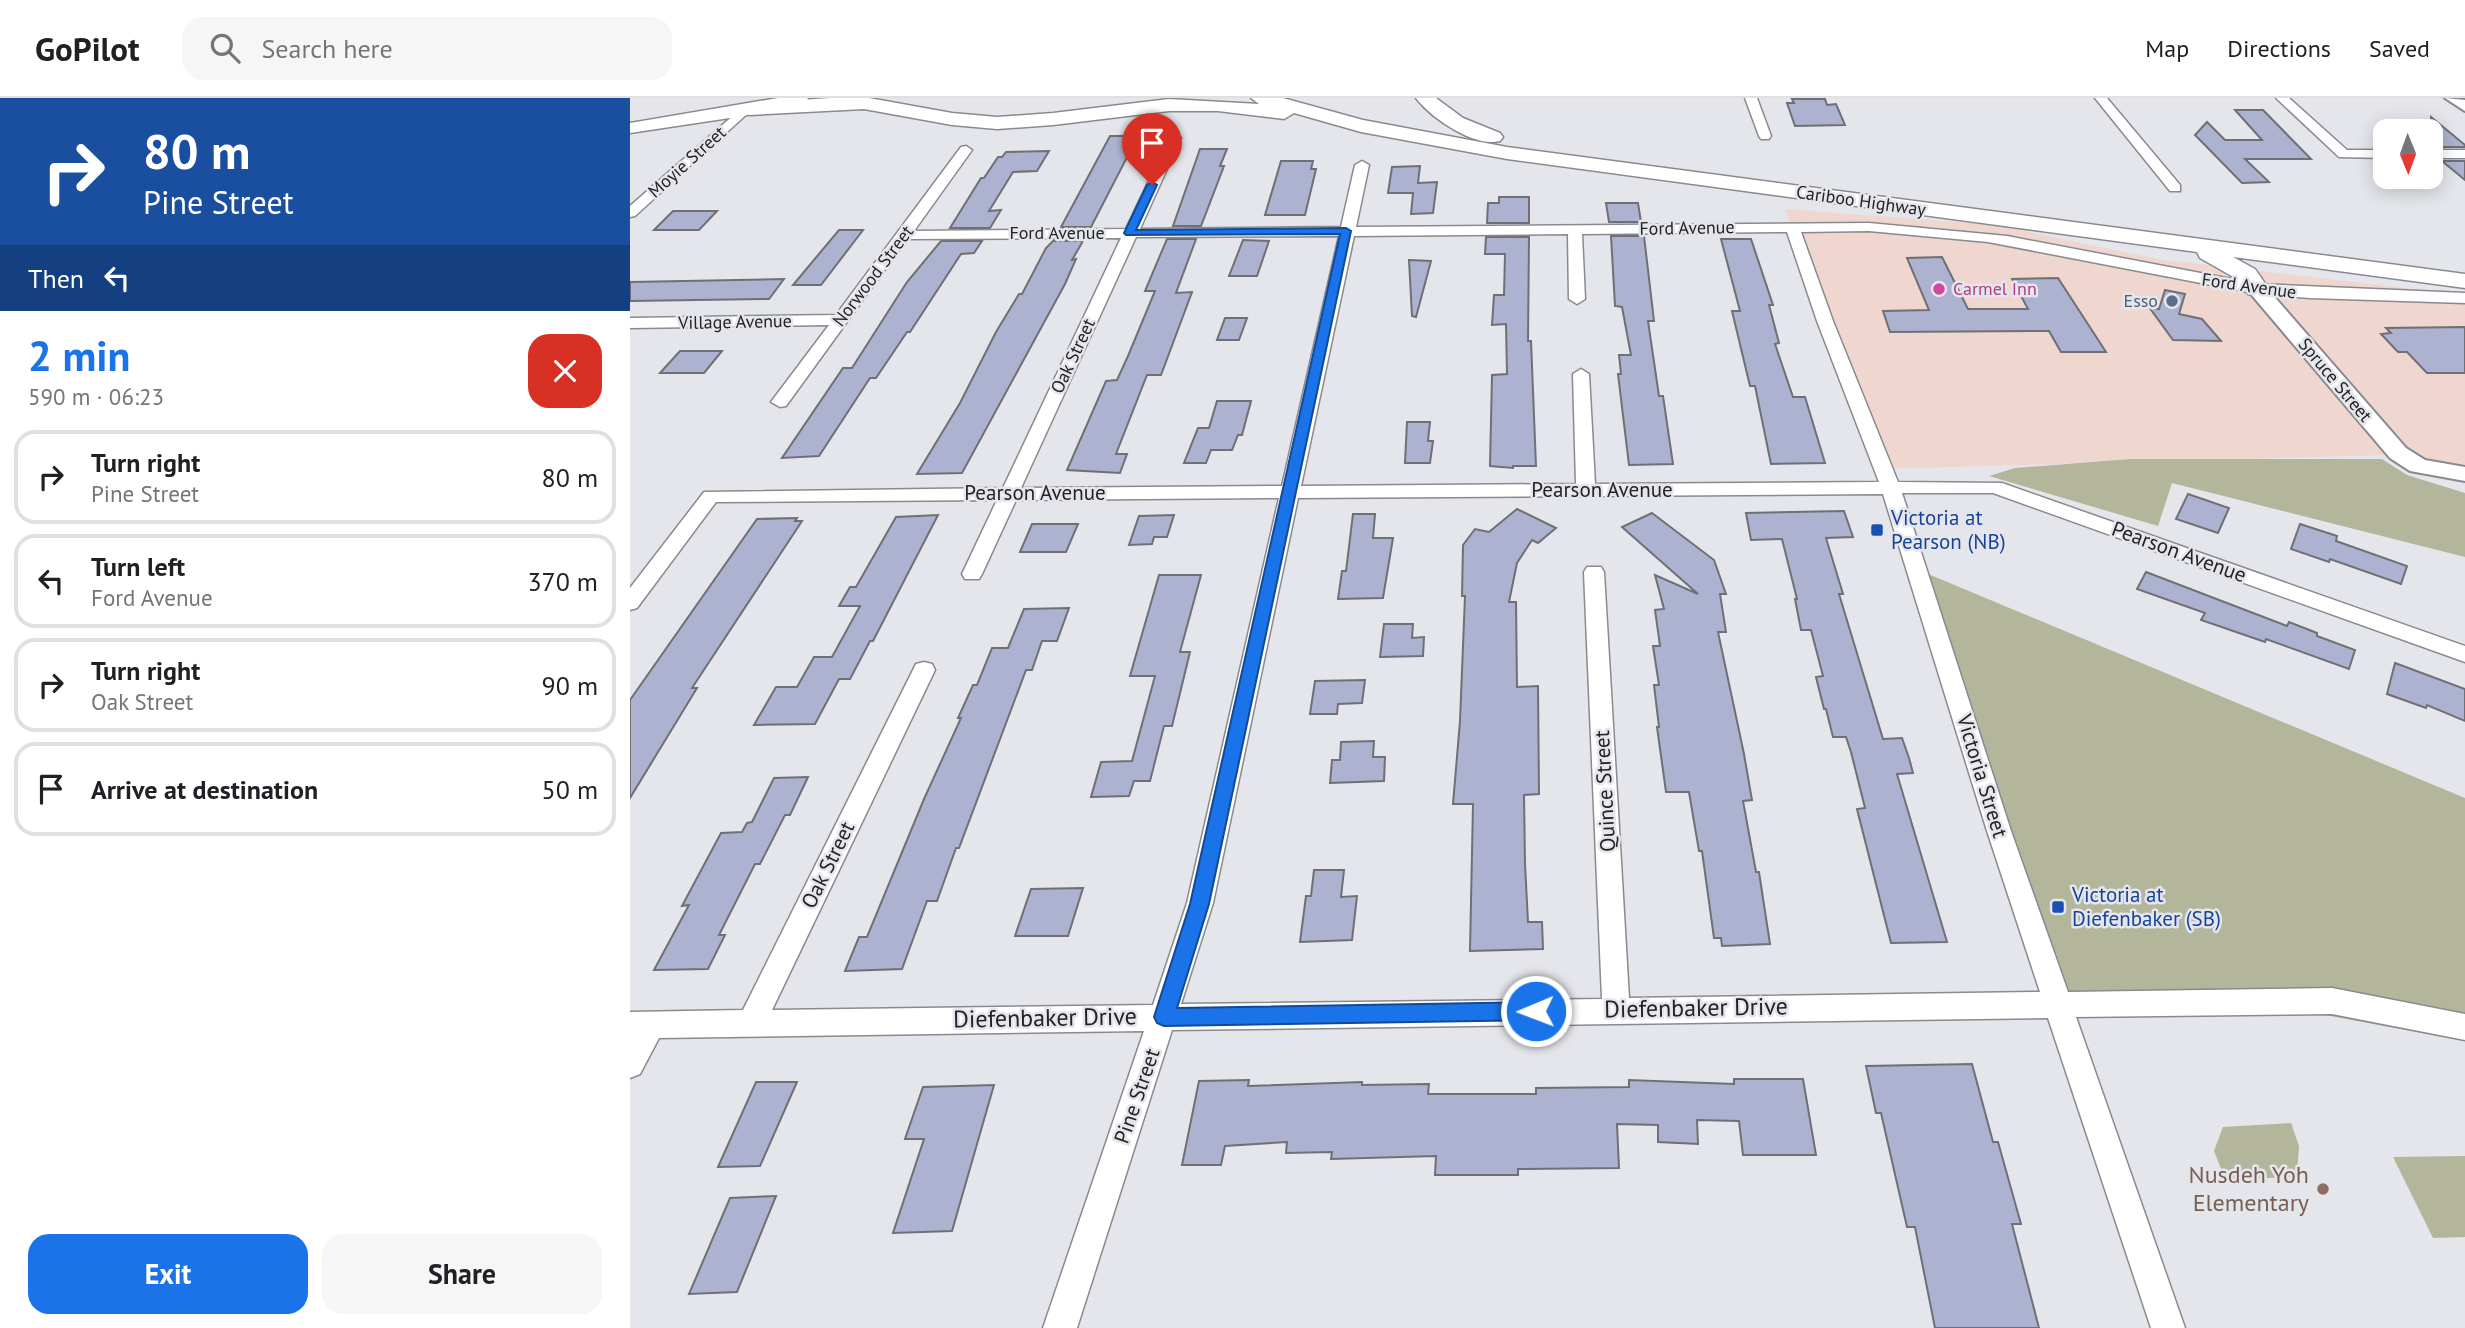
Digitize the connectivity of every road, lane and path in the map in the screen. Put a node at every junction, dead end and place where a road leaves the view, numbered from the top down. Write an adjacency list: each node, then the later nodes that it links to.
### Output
1 (800, 98): 15 (main road)
2 (841, 98): 13 (highway)
3 (907, 98): 12 (highway)
4 (1108, 98): 12 (highway)
5 (1261, 98): 16 (highway, Cariboo Highway)
6 (1302, 98): 20 (highway, Cariboo Highway)
7 (1426, 98): 20 (highway)
8 (1751, 98): 18 (street)
9 (2101, 98): 26 (street)
10 (2283, 98): 22 (street)
11 (2452, 98): 14 (street)
12 (927, 102)
13 (864, 103): 15 (highway); 16 (highway)
14 (2465, 107)
15 (747, 110): 17 (main road); 27 (street, Moyie Street)
16 (1361, 126): 35 (highway, Cariboo Highway)
17 (630, 128)
18 (1765, 136)
19 (1175, 138): 33 (street, Oak Street)
20 (1531, 147): 37 (highway, Cariboo Highway)
21 (965, 150): 34 (street, Norwood Street)
22 (2373, 154)
23 (2443, 154): 24 (street)
24 (2465, 154)
25 (1362, 164): 32 (street, Pine Street)
26 (2175, 188)
27 (655, 190): 28 (street); 29 (street, Moyie Street)
28 (630, 191)
29 (630, 213)
30 (1792, 227): 31 (street, Ford Avenue); 38 (street, Ford Avenue); 47 (street, Victoria Street)
31 (1574, 229): 32 (street, Ford Avenue); 41 (street)
32 (1346, 231): 33 (street, Ford Avenue); 49 (street, Pine Street)
33 (1129, 233): 34 (street, Ford Avenue); 50 (street, Oak Street)
34 (904, 234): 42 (street, Norwood Street)
35 (2170, 242): 36 (highway, Cariboo Highway); 38 (highway)
36 (2314, 260): 38 (highway); 39 (highway, Cariboo Highway)
37 (2465, 271)
38 (2252, 281): 40 (street, Ford Avenue); 46 (street, Spruce Street)
39 (2465, 281)
40 (2465, 298)
41 (1577, 299)
42 (841, 320): 43 (street, Village Avenue); 45 (street, Norwood Street)
43 (630, 323)
44 (1581, 374): 48 (street)
45 (780, 402)
46 (2465, 474)
47 (1891, 488): 48 (street, Pearson Avenue); 54 (street, Pearson Avenue); 56 (street, Victoria Street)
48 (1586, 490): 49 (street, Pearson Avenue)
49 (1289, 492): 50 (street, Pearson Avenue); 58 (street, Pine Street)
50 (1010, 494): 52 (street, Oak Street); 53 (street, Pearson Avenue)
51 (1594, 572): 57 (street, Quince Street)
52 (972, 574)
53 (630, 603)
54 (2465, 654)
55 (924, 670): 59 (street, Oak Street)
56 (2057, 1003): 57 (street, Diefenbaker Drive); 61 (street, Diefenbaker Drive); 64 (street, Victoria Street)
57 (1616, 1009): 58 (street, Diefenbaker Drive)
58 (1164, 1017): 59 (street, Diefenbaker Drive); 63 (street, Pine Street)
59 (751, 1023): 60 (street, Diefenbaker Drive)
60 (640, 1025): 62 (street)
61 (2465, 1027)
62 (630, 1064)
63 (1060, 1328)
64 (2168, 1328)

